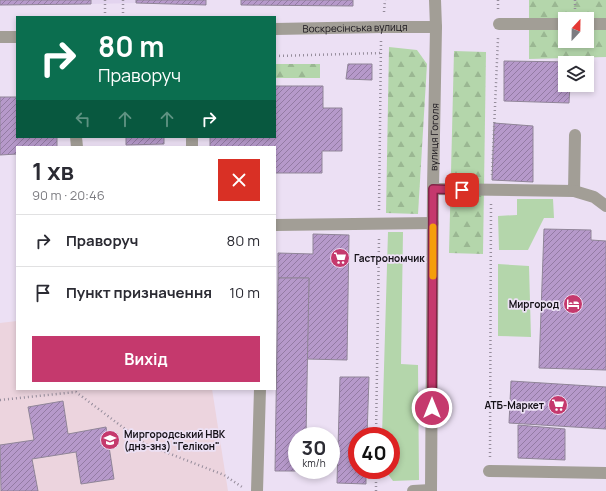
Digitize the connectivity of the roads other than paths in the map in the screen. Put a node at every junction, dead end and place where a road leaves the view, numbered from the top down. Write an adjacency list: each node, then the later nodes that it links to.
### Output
1 (435, 0): 6 (street, вулиця Гоголя)
2 (499, 24): 3 (street)
3 (558, 24)
4 (594, 24): 5 (street)
5 (606, 24)
6 (436, 27): 7 (street, Воскресінська вулиця); 11 (street, вулиця Гоголя)
7 (276, 29)
8 (0, 37): 9 (street)
9 (16, 37)
10 (575, 135): 12 (street)
11 (433, 189): 12 (street); 14 (street, вулиця Гоголя)
12 (574, 191): 13 (street)
13 (606, 206)
14 (433, 224): 15 (street); 21 (street, вулиця Гоголя)
15 (276, 225)
16 (260, 390): 19 (street)
17 (489, 471): 18 (street)
18 (606, 473)
19 (257, 491)
20 (413, 491): 21 (street)
21 (431, 491)

